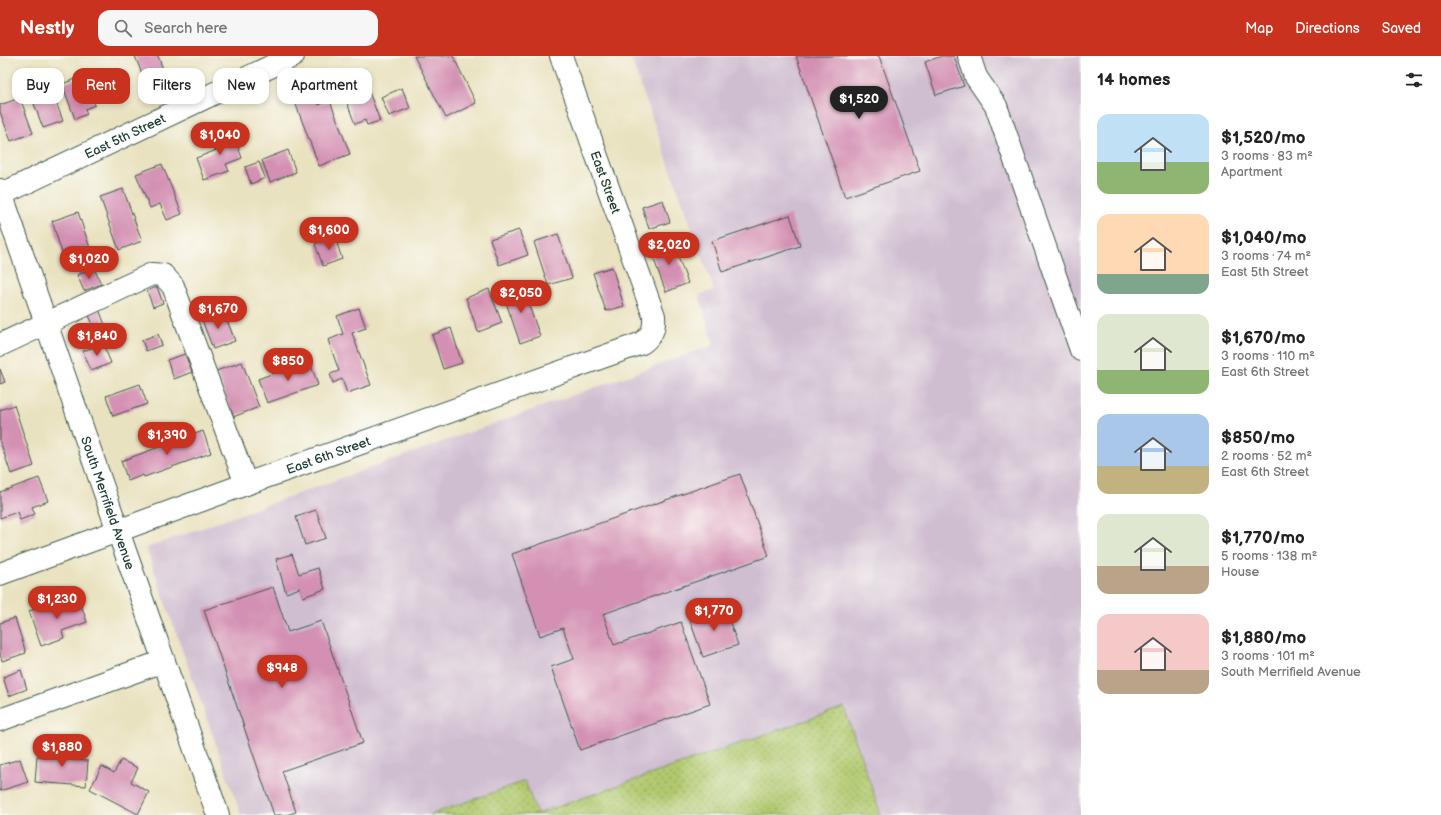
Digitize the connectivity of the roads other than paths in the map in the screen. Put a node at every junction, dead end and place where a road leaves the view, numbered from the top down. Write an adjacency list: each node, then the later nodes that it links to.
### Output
1 (561, 56): 6 (street, East Street)
2 (969, 56): 8 (street)
3 (281, 59): 4 (street, East 5th Street)
4 (0, 193): 5 (street, South Merrifield Avenue)
5 (47, 323): 7 (street); 9 (street); 10 (street, South Merrifield Avenue)
6 (653, 332): 9 (street, East 6th Street)
7 (0, 345)
8 (1081, 350)
9 (246, 484): 10 (street, East 6th Street)
10 (118, 531): 11 (street, East 6th Street); 12 (street, South Merrifield Avenue)
11 (0, 574)
12 (164, 661): 13 (street); 14 (street, South Merrifield Avenue)
13 (0, 720)
14 (218, 815)

